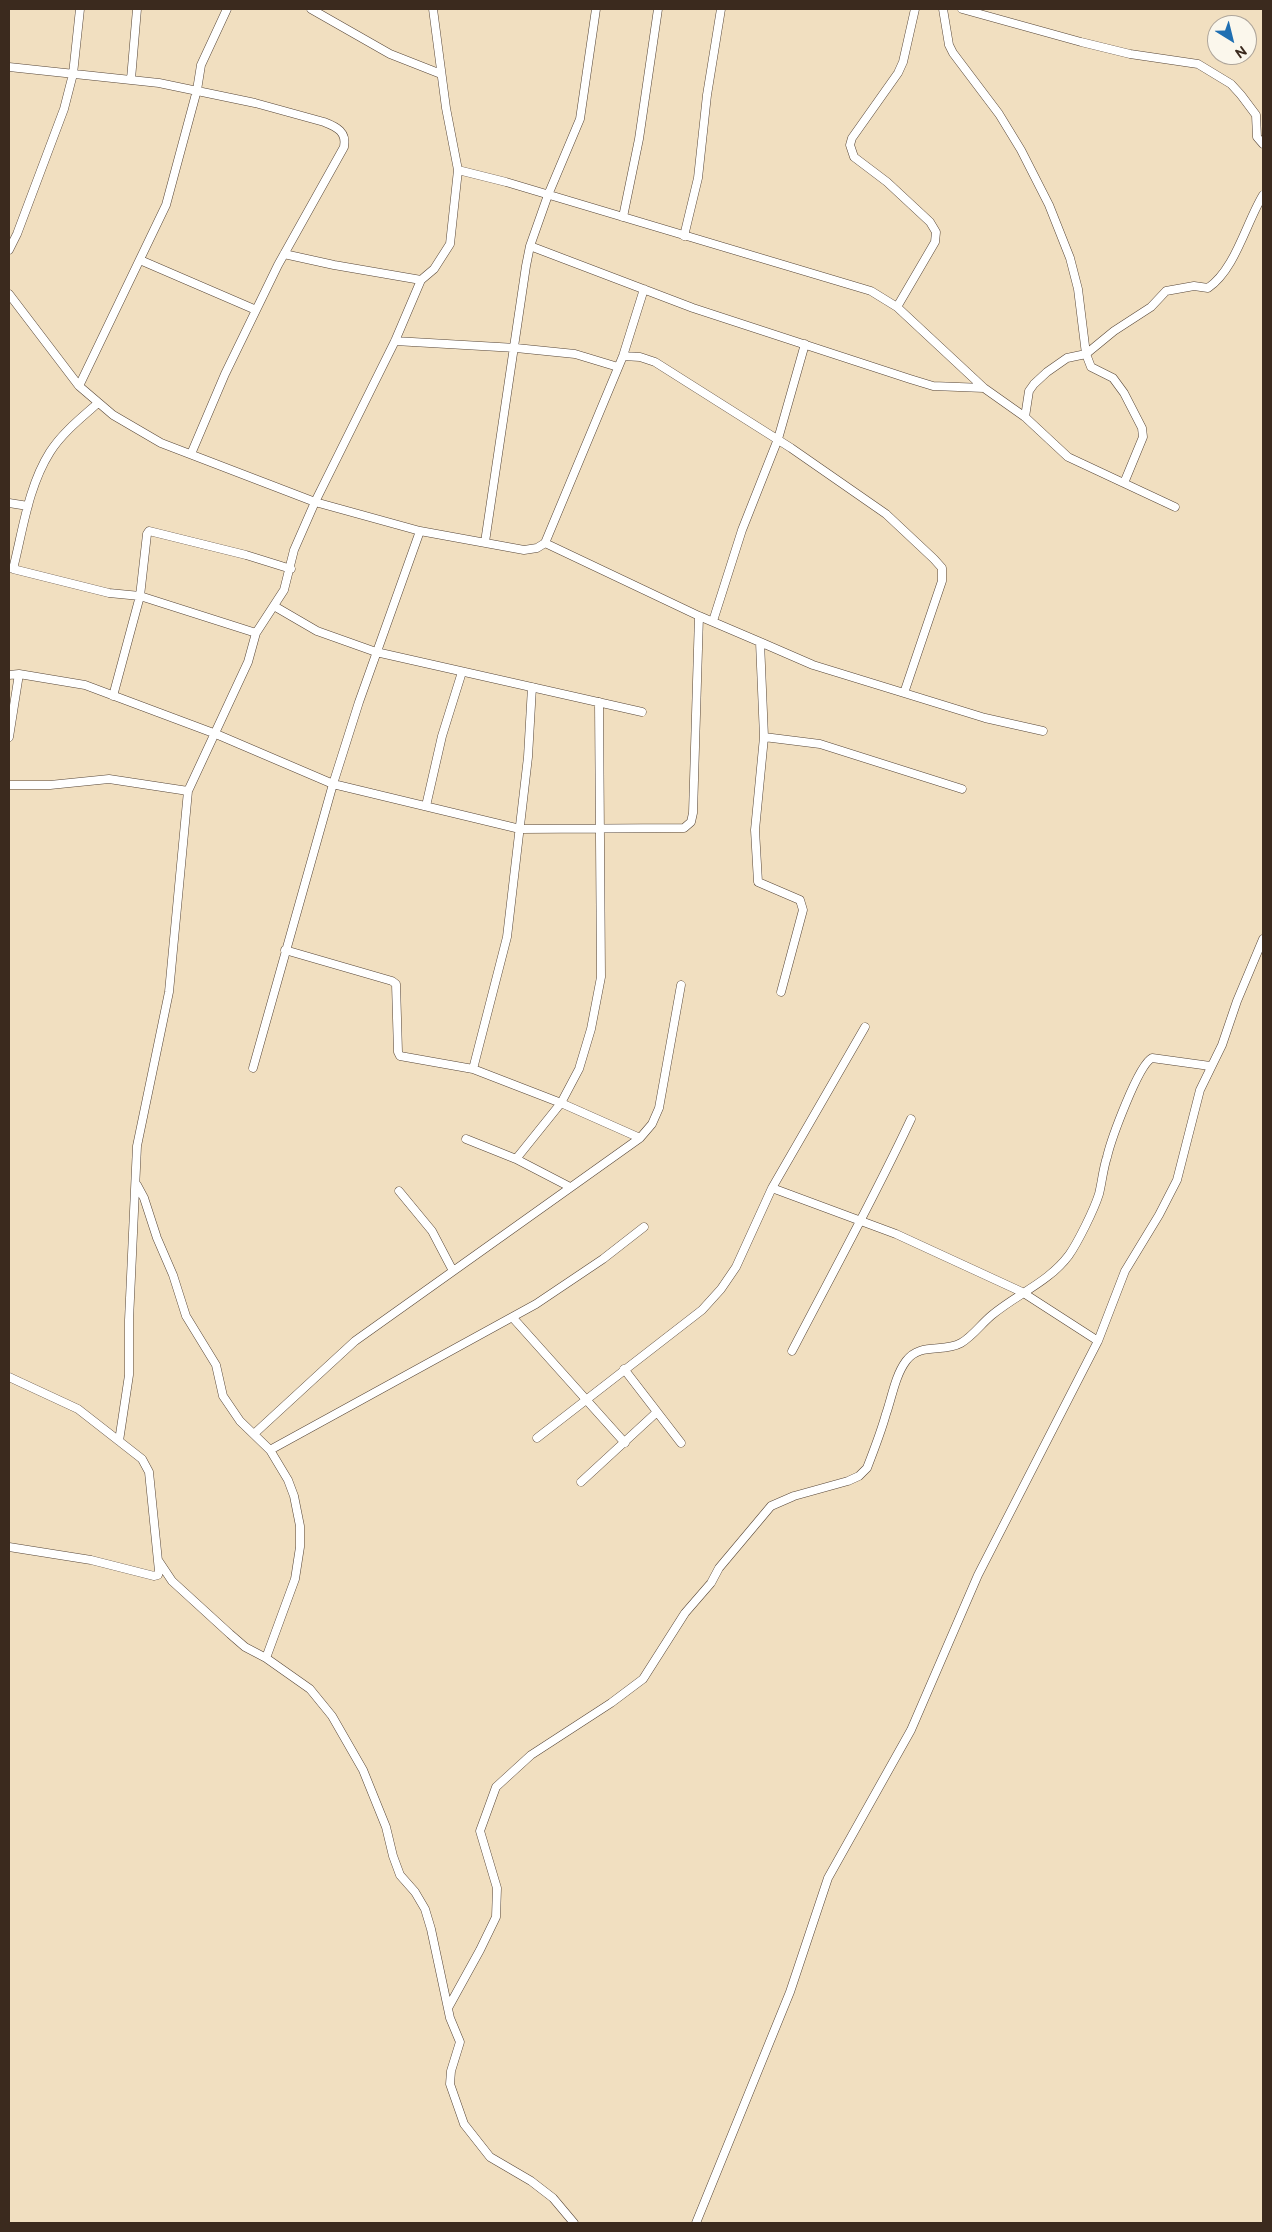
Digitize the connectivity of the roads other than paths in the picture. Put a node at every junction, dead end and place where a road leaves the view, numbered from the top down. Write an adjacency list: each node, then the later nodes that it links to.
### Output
1 (80, 9): 13 (street)
2 (137, 9): 15 (street)
3 (227, 9): 16 (street)
4 (311, 9): 14 (street)
5 (433, 9): 14 (street)
6 (596, 9): 19 (street)
7 (658, 9): 21 (street)
8 (720, 9): 22 (street)
9 (915, 9): 30 (street)
10 (943, 9): 35 (street)
11 (967, 9): 17 (street)
12 (9, 67): 13 (street)
13 (73, 74): 15 (street); 24 (street)
14 (441, 74): 18 (street)
15 (131, 79): 16 (street)
16 (197, 90): 25 (street); 26 (street)
17 (1263, 144)
18 (458, 170): 19 (street); 27 (street)
19 (548, 194): 21 (street); 23 (street)
20 (1263, 195): 35 (street)
21 (623, 218): 22 (street)
22 (684, 236): 30 (street)
23 (530, 246): 28 (street); 34 (street)
24 (9, 250)
25 (284, 254): 27 (street); 31 (street)
26 (140, 260): 31 (street); 38 (street)
27 (421, 280): 32 (street)
28 (644, 289): 33 (street); 36 (street)
29 (9, 296): 38 (street)
30 (897, 307): 39 (street)
31 (256, 310): 43 (street)
32 (395, 341): 34 (street); 45 (street)
33 (805, 344): 39 (street); 42 (street)
34 (516, 348): 37 (street); 50 (street)
35 (1086, 354): 41 (street); 44 (street)
36 (623, 356): 37 (street); 42 (street)
37 (618, 366): 51 (street)
38 (79, 386): 40 (street)
39 (984, 388): 41 (street)
40 (98, 403): 43 (street); 47 (street)
41 (1025, 417): 44 (street)
42 (778, 439): 57 (street); 65 (street)
43 (191, 454): 45 (street)
44 (1124, 483): 48 (street)
45 (315, 502): 49 (street); 53 (street)
46 (9, 504): 47 (street)
47 (28, 506): 52 (street)
48 (1175, 507)
49 (420, 531): 50 (street); 60 (street)
50 (485, 542): 51 (street)
51 (544, 543): 56 (street)
52 (11, 569): 54 (street)
53 (290, 569): 54 (street); 55 (street)
54 (140, 596): 58 (street); 66 (street)
55 (274, 606): 58 (street); 60 (street)
56 (699, 616): 57 (street); 78 (street)
57 (713, 621): 59 (street)
58 (256, 633): 70 (street)
59 (760, 642): 65 (street); 72 (street)
60 (376, 652): 61 (street); 73 (street)
61 (462, 672): 64 (street); 77 (street)
62 (19, 674): 63 (street); 66 (street); 71 (street)
63 (9, 675)
64 (532, 687): 67 (street); 79 (street)
65 (904, 693): 69 (street)
66 (113, 696): 70 (street)
67 (599, 702): 68 (street); 78 (street)
68 (642, 712)
69 (1043, 731)
70 (216, 734): 73 (street); 76 (street)
71 (9, 737)
72 (764, 737): 75 (street); 83 (street)
73 (333, 784): 77 (street); 81 (street)
74 (9, 786): 76 (street)
75 (962, 789)
76 (188, 791): 93 (street)
77 (426, 806): 79 (street)
78 (599, 828): 79 (street); 88 (street)
79 (520, 829): 87 (street)
80 (1263, 939): 85 (street)
81 (285, 950): 86 (street); 87 (street)
82 (681, 985): 90 (street)
83 (782, 992)
84 (865, 1027): 95 (street)
85 (1210, 1066): 100 (street); 102 (street)
86 (253, 1068)
87 (473, 1069): 88 (street)
88 (561, 1103): 90 (street); 92 (street)
89 (910, 1119): 97 (street)
90 (640, 1138): 94 (street)
91 (466, 1139): 92 (street)
92 (516, 1159): 94 (street)
93 (137, 1185): 108 (street); 110 (street)
94 (570, 1187): 99 (street)
95 (772, 1188): 97 (street); 104 (street)
96 (399, 1191): 99 (street)
97 (859, 1220): 100 (street); 103 (street)
98 (644, 1227): 101 (street)
99 (453, 1271): 108 (street)
100 (1022, 1292): 102 (street); 118 (street)
101 (513, 1318): 106 (street); 113 (street)
102 (1098, 1341): 120 (street)
103 (792, 1351)
104 (624, 1369): 106 (street); 107 (street)
105 (9, 1377): 110 (street)
106 (585, 1399): 109 (street); 111 (street)
107 (657, 1412): 111 (street); 112 (street)
108 (255, 1433): 113 (street)
109 (537, 1438)
110 (119, 1441): 116 (street)
111 (625, 1443): 114 (street)
112 (681, 1443)
113 (270, 1450): 117 (street)
114 (581, 1482)
115 (9, 1547): 116 (street)
116 (158, 1560): 117 (street)
117 (266, 1658): 118 (street)
118 (448, 2008): 119 (street)
119 (574, 2223)
120 (696, 2223)

